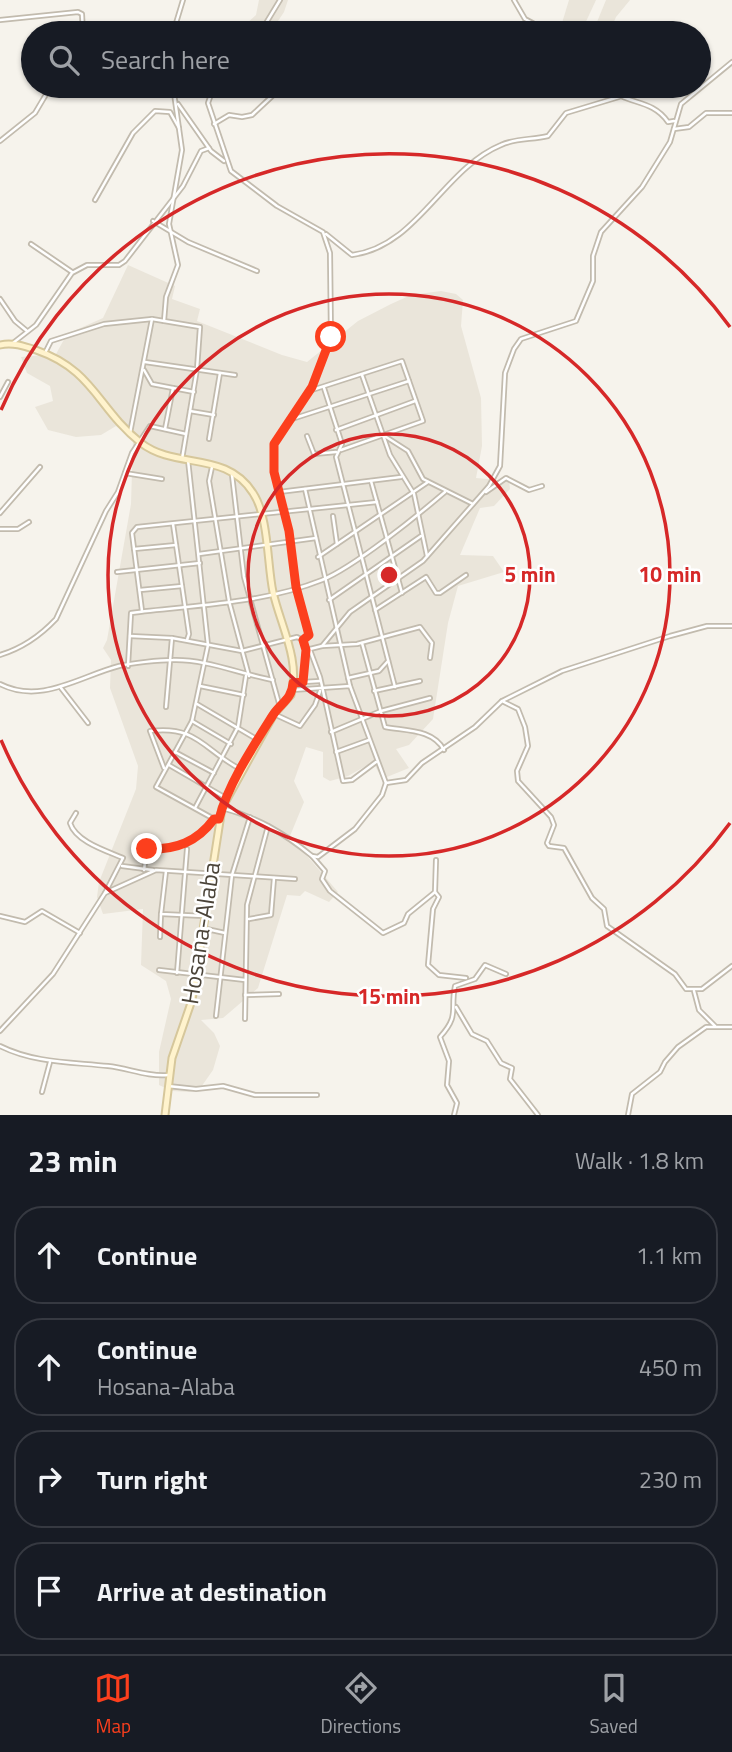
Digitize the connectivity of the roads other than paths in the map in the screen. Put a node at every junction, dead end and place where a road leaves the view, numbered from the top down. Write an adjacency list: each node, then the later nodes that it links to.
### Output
1 (183, 0): 7 (street)
2 (280, 0): 8 (street)
3 (514, 0): 4 (street)
4 (525, 19): 9 (street)
5 (0, 20): 6 (street)
6 (82, 21)
7 (177, 21)
8 (267, 21)
9 (529, 21)
10 (732, 61): 11 (street)
11 (711, 78)
12 (44, 98): 25 (street)
13 (175, 98): 19 (street)
14 (209, 98): 22 (street)
15 (270, 98): 22 (street)
16 (616, 98): 32 (street)
17 (623, 98): 21 (street)
18 (687, 98): 21 (street)
19 (176, 101): 23 (street); 26 (street)
20 (732, 113): 24 (street)
21 (674, 121): 24 (street)
22 (214, 124): 27 (street)
23 (180, 129): 28 (street); 29 (street)
24 (674, 129): 87 (street)
25 (0, 141)
26 (209, 148): 27 (street); 28 (street)
27 (226, 162): 32 (street)
28 (173, 198): 30 (street); 31 (street)
29 (95, 200)
30 (153, 221): 31 (street); 35 (street)
31 (170, 230): 34 (street); 38 (street)
32 (323, 232): 53 (street)
33 (32, 244): 35 (street)
34 (257, 271)
35 (72, 273): 39 (street)
36 (0, 299): 39 (street)
37 (152, 319): 38 (street); 42 (street); 43 (street)
38 (164, 321): 44 (street)
39 (27, 331): 40 (street)
40 (13, 343): 41 (main road); 42 (main road)
41 (0, 345)
42 (45, 353): 65 (main road)
43 (145, 362): 44 (street); 45 (street)
44 (197, 369): 46 (street); 54 (street)
45 (144, 370): 52 (street); 65 (street)
46 (220, 373): 47 (street); 60 (street)
47 (235, 375)
48 (362, 375): 49 (street); 51 (street); 55 (street)
49 (409, 381): 55 (street); 57 (street)
50 (8, 382): 56 (street)
51 (324, 387): 53 (street); 58 (street)
52 (173, 388): 54 (street); 63 (street)
53 (309, 391): 62 (street)
54 (194, 392): 59 (street)
55 (369, 394): 58 (street); 61 (street)
56 (0, 397)
57 (416, 401): 61 (street); 67 (street)
58 (329, 410): 62 (street); 64 (street)
59 (190, 411): 60 (street); 66 (street)
60 (214, 415): 69 (street)
61 (376, 416): 64 (street); 67 (street)
62 (289, 420): 85 (street)
63 (165, 429): 66 (street); 70 (street)
64 (336, 430): 71 (street)
65 (130, 433): 70 (main road)
66 (186, 434): 73 (street)
67 (383, 435): 71 (street); 78 (street); 81 (street)
68 (307, 436): 72 (street)
69 (209, 439)
70 (139, 441): 73 (main road); 76 (street)
71 (341, 450): 72 (street)
72 (336, 452): 82 (street)
73 (185, 459): 74 (main road); 102 (street)
74 (213, 462): 77 (main road); 100 (street)
75 (40, 467): 93 (street)
76 (125, 473): 79 (street); 157 (street)
77 (232, 474): 96 (main road); 99 (street)
78 (403, 477): 80 (street); 88 (street)
79 (162, 479)
80 (371, 481): 82 (street); 89 (street)
81 (428, 482): 86 (street); 88 (street)
82 (344, 484): 84 (street); 91 (street)
83 (542, 486): 87 (street)
84 (305, 489): 85 (street); 92 (street)
85 (279, 492): 94 (street)
86 (444, 492): 90 (street); 98 (street)
87 (483, 493): 90 (street)
88 (414, 494): 95 (street); 98 (street)
89 (377, 502): 91 (street); 95 (street)
90 (473, 504): 118 (street)
91 (349, 505): 92 (street); 105 (street)
92 (311, 509): 94 (street); 107 (street)
93 (0, 513)
94 (285, 513): 96 (street); 109 (street)
95 (380, 515): 105 (street); 108 (street)
96 (261, 516): 99 (street); 112 (main road)
97 (333, 516): 110 (street)
98 (417, 516): 106 (street); 108 (street)
99 (236, 518): 100 (street); 113 (street)
100 (215, 520): 102 (street); 115 (street)
101 (29, 522): 104 (street)
102 (194, 522): 103 (street); 116 (street)
103 (173, 524): 111 (street); 114 (street)
104 (0, 529)
105 (355, 531): 110 (street); 117 (street)
106 (421, 536): 118 (street); 119 (street)
107 (316, 538): 109 (street); 120 (street)
108 (385, 538): 117 (street); 119 (street)
109 (291, 541): 112 (street); 130 (street)
110 (337, 544): 120 (street)
111 (176, 545): 114 (street); 122 (street)
112 (266, 545): 113 (street); 132 (main road)
113 (242, 548): 115 (street); 135 (street)
114 (134, 549): 123 (street)
115 (222, 551): 116 (street); 137 (street)
116 (199, 554): 121 (street)
117 (361, 555): 125 (street); 127 (street)
118 (427, 556): 128 (street)
119 (390, 557): 125 (street); 128 (street)
120 (318, 558): 127 (street)
121 (200, 564): 122 (street); 138 (street)
122 (179, 565): 123 (street); 129 (street)
123 (137, 570): 124 (street); 131 (street)
124 (117, 572)
125 (366, 574): 134 (street); 136 (street)
126 (466, 575): 133 (street)
127 (323, 579): 130 (street); 136 (street)
128 (396, 579): 133 (street); 134 (street)
129 (182, 586): 131 (street); 139 (street)
130 (296, 587): 132 (street); 149 (street)
131 (139, 590): 141 (street)
132 (273, 593): 135 (street); 146 (main road)
133 (402, 593): 140 (street)
134 (371, 596): 140 (street); 143 (street)
135 (249, 597): 137 (street); 153 (street)
136 (328, 600): 143 (street)
137 (229, 601): 138 (street); 156 (street)
138 (204, 606): 139 (street); 152 (street)
139 (185, 608): 141 (street); 148 (street)
140 (375, 610): 147 (street)
141 (142, 611): 144 (street)
142 (732, 626): 180 (street)
143 (336, 629): 151 (street); 154 (street)
144 (130, 636): 145 (street); 162 (street)
145 (172, 638): 148 (street); 159 (street)
146 (288, 639): 149 (street); 153 (street); 172 (main road)
147 (382, 639): 150 (street); 158 (street); 160 (street)
148 (187, 640): 152 (street)
149 (303, 640): 155 (street)
150 (362, 643): 151 (street); 163 (street)
151 (340, 645): 154 (street); 165 (street)
152 (208, 646): 156 (street); 161 (street)
153 (263, 646): 156 (street); 166 (street)
154 (323, 646): 155 (street)
155 (308, 650): 167 (street); 169 (street)
156 (242, 651): 164 (street)
157 (0, 655)
158 (429, 658)
159 (170, 659): 161 (street); 162 (street); 182 (street)
160 (388, 661): 163 (street); 174 (street)
161 (204, 663): 164 (street); 171 (street)
162 (128, 666): 175 (street)
163 (370, 674): 165 (street); 177 (street)
164 (248, 675): 166 (street); 178 (street)
165 (348, 678): 173 (street)
166 (273, 680): 183 (street)
167 (321, 681): 169 (street); 176 (street)
168 (420, 681): 174 (street)
169 (303, 682): 172 (street)
170 (0, 684): 175 (street)
171 (200, 686): 178 (street); 181 (street)
172 (293, 686): 176 (street); 183 (main road, Hosana-Alaba)
173 (350, 686): 176 (street); 186 (street)
174 (395, 687): 177 (street)
175 (61, 688): 188 (street)
176 (322, 688): 185 (street); 191 (street)
177 (374, 691): 184 (street)
178 (244, 695): 189 (street)
179 (430, 698): 184 (street)
180 (502, 701): 195 (street); 245 (street)
181 (197, 704): 187 (street); 189 (street)
182 (166, 707)
183 (280, 707): 185 (main road, Hosana-Alaba)
184 (380, 712): 186 (street); 195 (street)
185 (274, 715): 192 (main road, Hosana-Alaba)
186 (363, 720): 191 (street); 193 (street)
187 (192, 721): 190 (street); 194 (street)
188 (88, 723)
189 (239, 727): 192 (street); 194 (street)
190 (186, 732): 196 (street); 198 (street); 201 (street)
191 (331, 732): 197 (street)
192 (259, 740): 202 (main road, Hosana-Alaba)
193 (370, 740): 197 (street); 199 (street)
194 (231, 744): 198 (street)
195 (444, 750): 204 (street)
196 (175, 752): 200 (street); 203 (street)
197 (336, 752): 199 (street)
198 (222, 758): 202 (street); 203 (street)
199 (377, 761): 204 (street)
200 (169, 765): 201 (street); 205 (street)
201 (165, 768): 207 (street)
202 (242, 770): 206 (main road, Hosana-Alaba)
203 (214, 773): 205 (street)
204 (386, 782): 214 (street)
205 (207, 787): 206 (street); 207 (street)
206 (226, 798): 208 (main road, Hosana-Alaba)
207 (195, 808): 211 (street)
208 (222, 808): 210 (street); 211 (main road, Hosana-Alaba)
209 (76, 813): 216 (street)
210 (250, 817): 212 (street); 222 (street)
211 (217, 819): 217 (street); 221 (main road, Hosana-Alaba)
212 (268, 825): 214 (street); 223 (street)
213 (187, 849): 220 (street)
214 (312, 856): 226 (street)
215 (436, 860): 226 (street)
216 (122, 866): 217 (street); 227 (street)
217 (144, 870): 218 (street)
218 (156, 870): 219 (street); 227 (street)
219 (166, 871): 220 (street); 228 (street)
220 (186, 872): 221 (street); 229 (street)
221 (211, 874): 222 (street); 231 (main road, Hosana-Alaba)
222 (232, 875): 223 (street); 235 (street)
223 (253, 876): 224 (street); 232 (street)
224 (274, 878): 225 (street); 232 (street)
225 (295, 879)
226 (435, 892): 242 (street)
227 (105, 893): 234 (street)
228 (162, 914): 229 (street); 236 (street)
229 (182, 915): 231 (street); 239 (street)
230 (0, 916): 234 (street)
231 (204, 916): 233 (main road, Hosana-Alaba)
232 (249, 919): 244 (street)
233 (202, 928): 235 (street); 241 (main road, Hosana-Alaba)
234 (80, 933): 253 (street)
235 (225, 933): 243 (street)
236 (160, 937)
237 (732, 966): 245 (street)
238 (159, 970): 239 (street)
239 (177, 973): 241 (street)
240 (506, 974): 242 (street)
241 (195, 976): 243 (street); 257 (main road, Hosana-Alaba)
242 (470, 978): 248 (street)
243 (219, 979): 244 (street); 249 (street)
244 (245, 980): 247 (street)
245 (694, 990): 251 (street)
246 (279, 994): 247 (street)
247 (245, 995): 250 (street)
248 (455, 1006): 262 (street); 263 (street)
249 (216, 1016)
250 (246, 1019)
251 (718, 1027): 252 (street); 264 (street)
252 (732, 1027)
253 (1, 1029): 254 (street)
254 (0, 1038)
255 (0, 1046): 256 (street)
256 (50, 1062): 257 (street); 259 (street)
257 (169, 1075): 258 (main road, Hosana-Alaba)
258 (168, 1086): 260 (street); 261 (main road, Hosana-Alaba)
259 (42, 1092)
260 (317, 1095)
261 (165, 1115)
262 (454, 1115)
263 (538, 1115)
264 (628, 1115)

